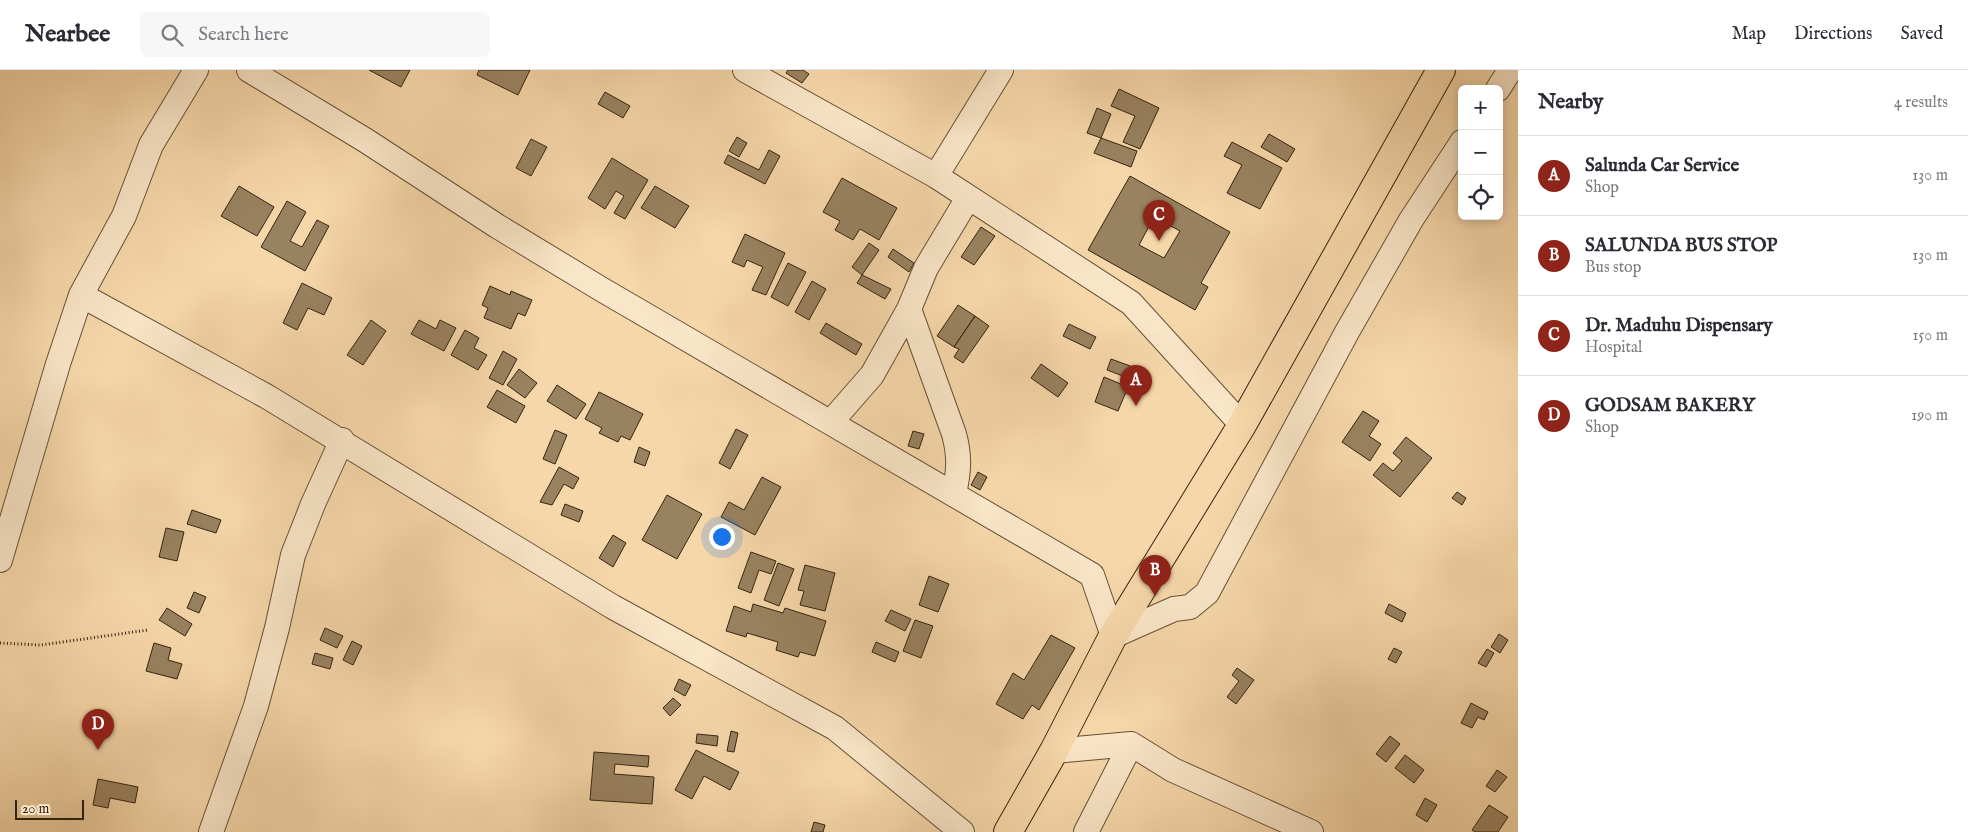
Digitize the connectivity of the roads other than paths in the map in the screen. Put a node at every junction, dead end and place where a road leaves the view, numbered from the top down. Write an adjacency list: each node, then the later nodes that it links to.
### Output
1 (196, 70): 11 (street)
2 (248, 70): 13 (street)
3 (745, 70): 9 (street)
4 (1001, 70): 9 (street)
5 (1441, 70): 14 (highway)
6 (1510, 70): 7 (street)
7 (1501, 85)
8 (1458, 148): 20 (street)
9 (936, 176): 10 (street)
10 (968, 198): 12 (street); 14 (street)
11 (82, 294): 15 (street); 18 (street)
12 (909, 309): 13 (street); 16 (street)
13 (831, 422): 16 (street)
14 (1242, 425): 20 (highway)
15 (342, 440): 23 (street); 24 (street)
16 (954, 494): 20 (street)
17 (0, 501): 18 (street)
18 (11, 522): 19 (street)
19 (0, 560)
20 (1113, 636): 22 (highway)
21 (1131, 744): 22 (street); 26 (street); 27 (street)
22 (1054, 751): 25 (highway)
23 (211, 832)
24 (962, 832)
25 (1008, 832)
26 (1086, 832)
27 (1311, 832)

